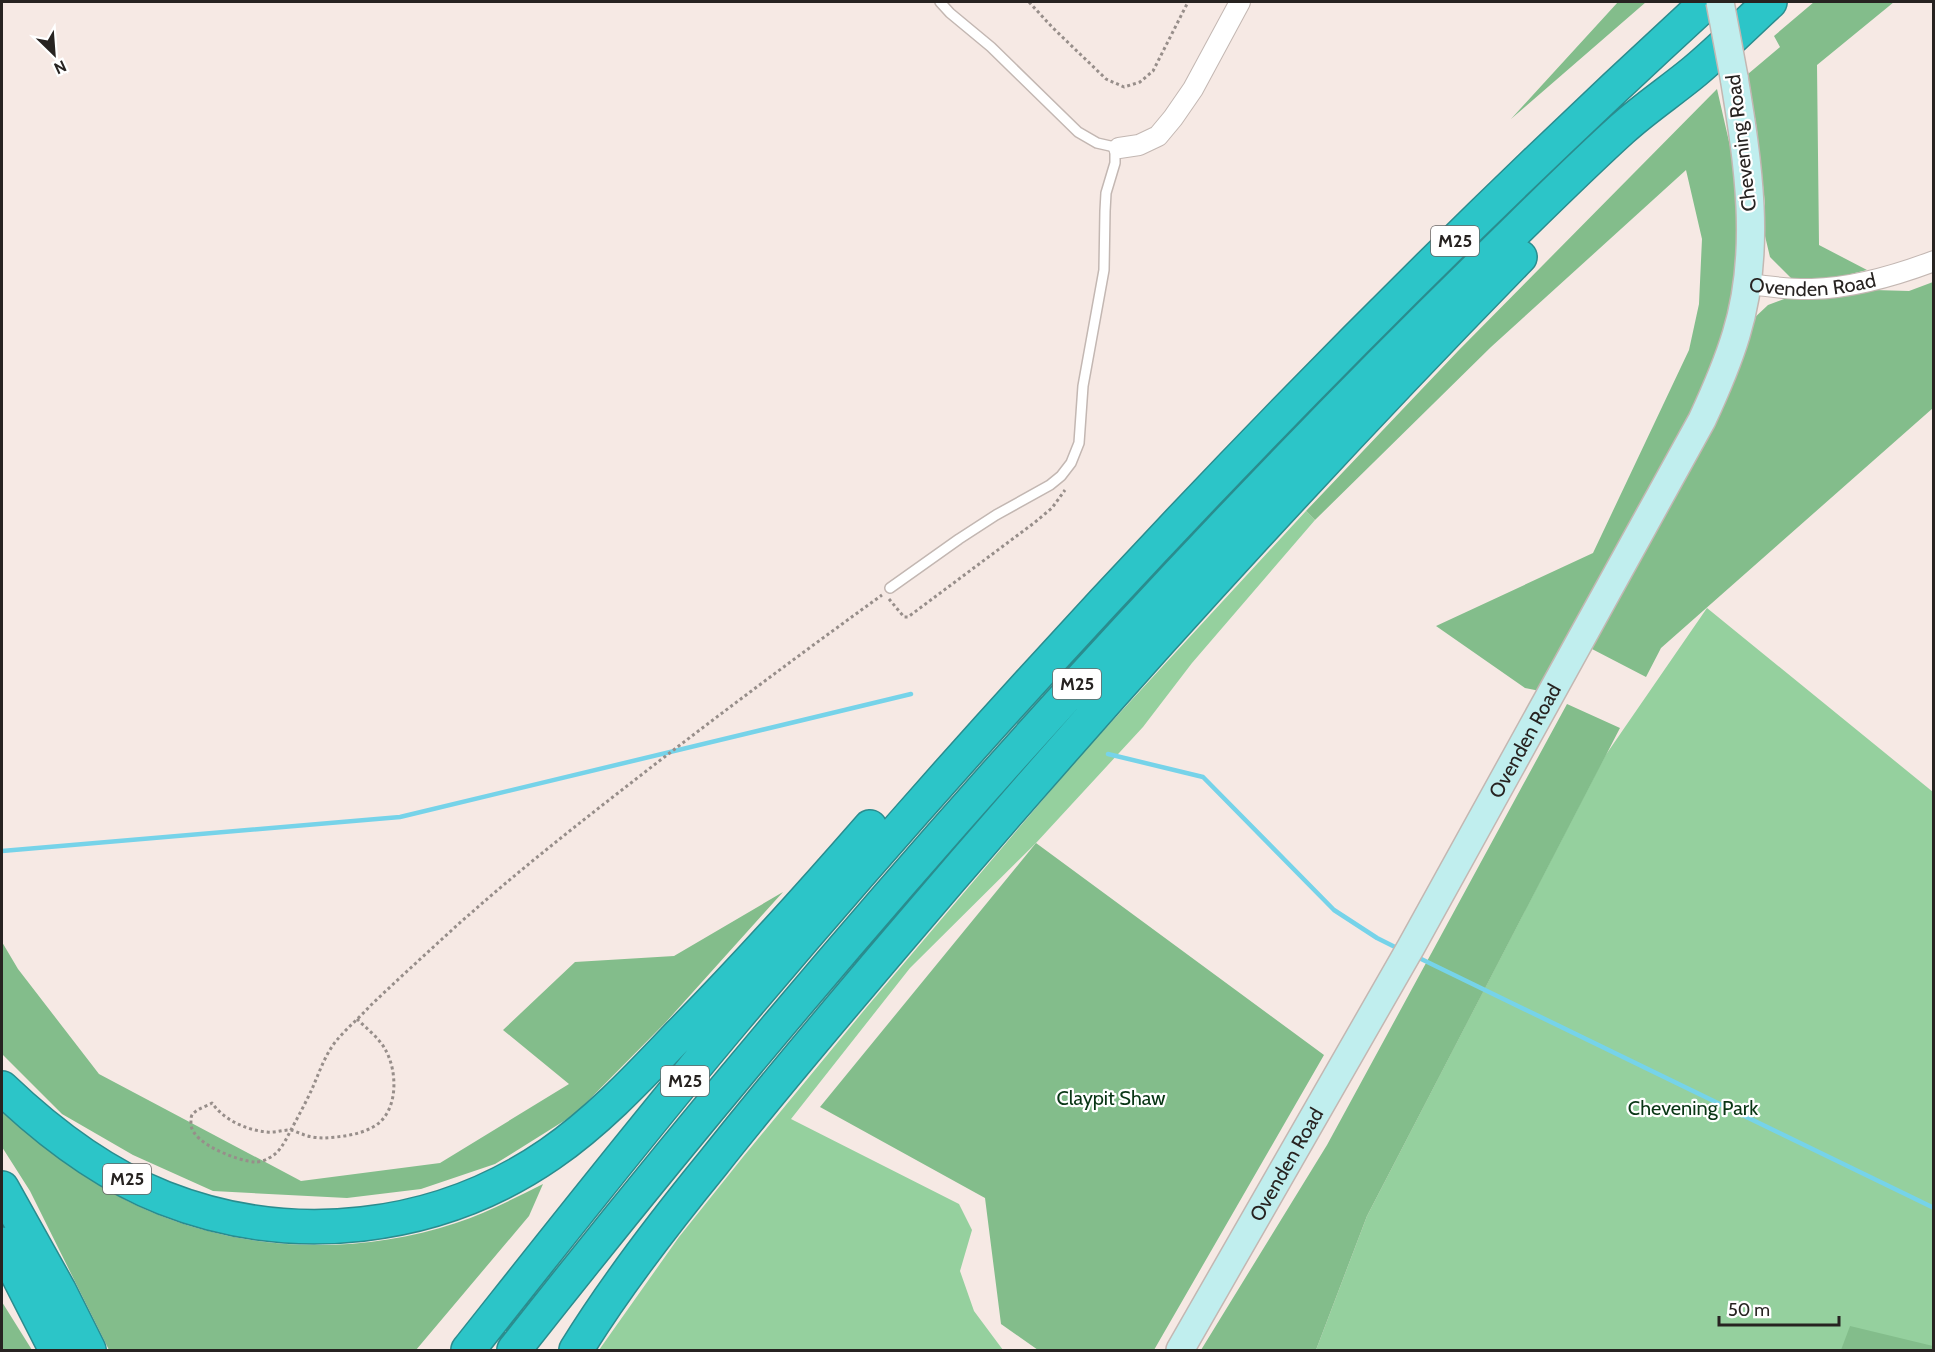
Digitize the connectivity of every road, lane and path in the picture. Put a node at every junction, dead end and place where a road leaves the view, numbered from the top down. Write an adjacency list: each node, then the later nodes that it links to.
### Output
1 (940, 2): 9 (lane)
2 (1029, 2): 3 (path)
3 (1188, 2)
4 (1240, 2): 9 (street)
5 (1707, 2): 13 (highway, M25)
6 (1720, 2): 11 (main road, Chevening Road, bridge)
7 (1770, 2): 8 (highway, M25)
8 (1696, 70): 23 (highway, M25); 24 (highway, M25)
9 (1117, 147): 12 (lane)
10 (1934, 261): 11 (street, Ovenden Road)
11 (1747, 284): 25 (main road, Ovenden Road)
12 (1067, 469): 14 (lane); 15 (path)
13 (1211, 489): 16 (highway, M25); 22 (highway, M25)
14 (891, 588)
15 (357, 1020): 17 (path); 17 (path)
16 (2, 1088)
17 (291, 1129): 17 (path)
18 (2, 1188): 21 (highway)
19 (2, 1244): 20 (highway)
20 (56, 1350)
21 (89, 1350)
22 (468, 1350)
23 (514, 1350)
24 (576, 1350)
25 (1180, 1350)

